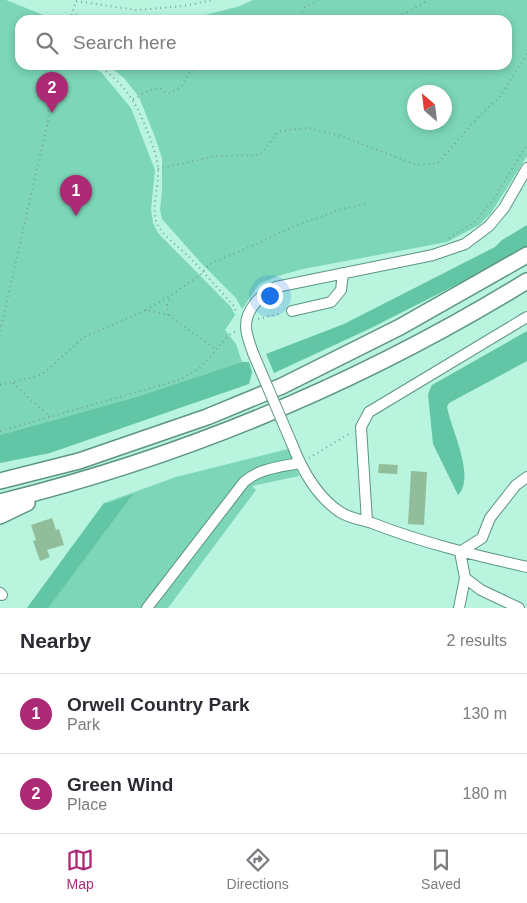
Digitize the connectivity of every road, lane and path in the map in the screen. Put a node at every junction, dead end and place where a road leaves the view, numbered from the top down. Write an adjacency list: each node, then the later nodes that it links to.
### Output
1 (212, 0): 4 (path)
2 (318, 0): 6 (path)
3 (428, 0): 7 (path)
4 (76, 1): 5 (path)
5 (72, 15)
6 (299, 15)
7 (402, 15)
8 (527, 54): 15 (path)
9 (52, 70): 28 (path)
10 (104, 70): 12 (path)
11 (195, 70): 12 (path)
12 (133, 99): 15 (path)
13 (527, 144): 17 (path)
14 (527, 168): 17 (lane)
15 (158, 169): 19 (path)
16 (366, 204): 19 (path)
17 (432, 255): 20 (lane)
18 (527, 255): 37 (highway)
19 (203, 272): 22 (path); 27 (path)
20 (343, 273): 24 (lane); 27 (lane)
21 (527, 281): 38 (highway)
22 (170, 296): 23 (path); 25 (path)
23 (146, 310): 25 (path); 30 (path)
24 (292, 311): 27 (path)
25 (168, 314): 29 (path)
26 (527, 317): 33 (lane)
27 (243, 327): 29 (path); 35 (lane, bridge)
28 (0, 331)
29 (217, 350): 32 (path)
30 (12, 382): 31 (path); 32 (path)
31 (0, 385)
32 (50, 417): 34 (path)
33 (361, 427): 35 (path); 41 (lane)
34 (0, 431)
35 (299, 463): 41 (lane); 46 (lane)
36 (527, 477): 42 (lane)
37 (0, 481)
38 (55, 489): 39 (highway); 40 (highway)
39 (0, 502)
40 (0, 516)
41 (367, 521): 42 (lane)
42 (460, 552): 43 (lane); 44 (lane)
43 (527, 567)
44 (465, 578): 45 (lane); 47 (lane)
45 (507, 606): 48 (lane)
46 (147, 608)
47 (459, 608)
48 (519, 608)

